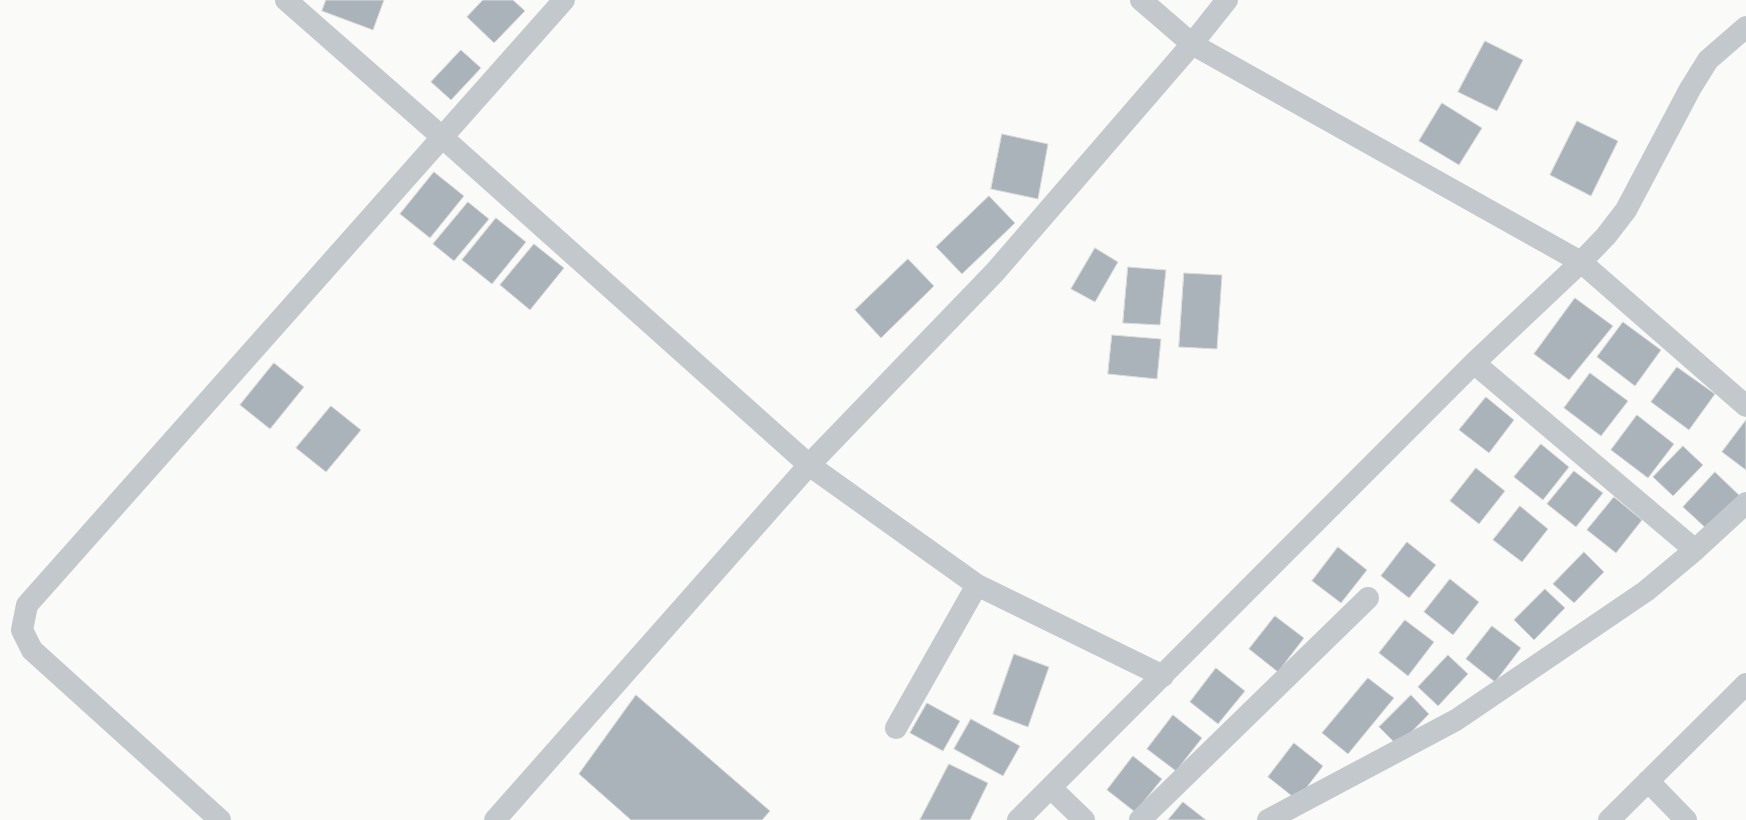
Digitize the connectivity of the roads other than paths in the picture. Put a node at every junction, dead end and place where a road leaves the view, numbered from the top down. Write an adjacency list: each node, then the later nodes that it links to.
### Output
1 (286, 0): 7 (street)
2 (564, 0): 7 (street)
3 (1141, 0): 6 (street)
4 (1227, 0): 6 (street)
5 (1746, 27): 8 (street)
6 (1192, 44): 8 (street); 11 (street)
7 (442, 137): 11 (street); 21 (street)
8 (1581, 262): 9 (street); 10 (street)
9 (1474, 362): 13 (street); 16 (street)
10 (1746, 406)
11 (809, 465): 14 (street); 22 (street)
12 (1746, 503): 13 (street)
13 (1695, 550): 26 (street)
14 (977, 585): 16 (street); 18 (street)
15 (1368, 598): 25 (street)
16 (1163, 676): 20 (street)
17 (1746, 684): 19 (street)
18 (896, 728)
19 (1648, 781): 27 (street); 28 (street)
20 (1051, 788): 23 (street); 24 (street)
21 (220, 820)
22 (495, 820)
23 (1018, 820)
24 (1084, 820)
25 (1140, 820)
26 (1268, 820)
27 (1609, 820)
28 (1686, 820)

